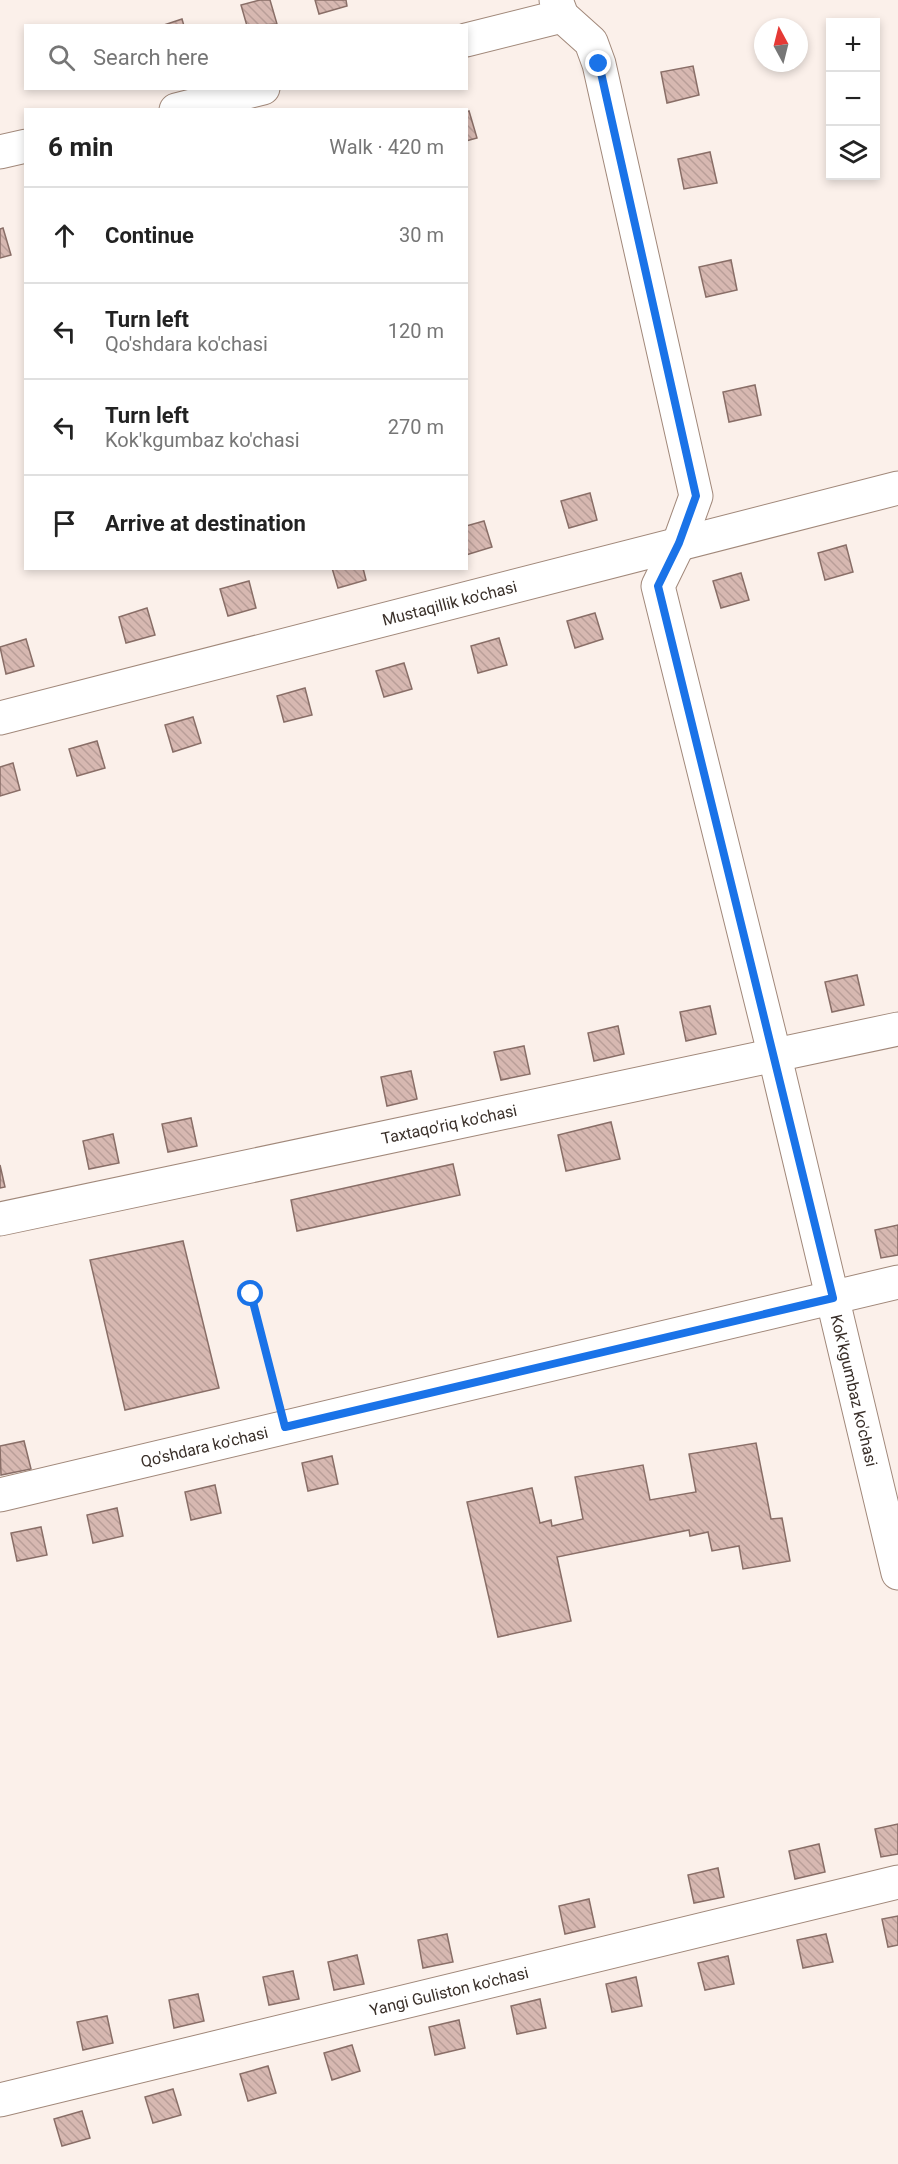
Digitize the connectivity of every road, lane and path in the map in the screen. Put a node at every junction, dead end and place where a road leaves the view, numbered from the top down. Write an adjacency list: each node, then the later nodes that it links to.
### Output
1 (559, 8): 2 (street); 8 (street, Kok'kgumbaz ko'chasi)
2 (468, 39)
3 (255, 90): 4 (street)
4 (184, 108)
5 (24, 146): 6 (street)
6 (0, 152)
7 (898, 488): 8 (street, Mustaqillik ko'chasi)
8 (679, 543): 9 (street, Mustaqillik ko'chasi); 11 (street, Kok'kgumbaz ko'chasi)
9 (0, 718)
10 (898, 1029): 11 (street, Taxtaqo'riq ko'chasi)
11 (775, 1058): 12 (street, Taxtaqo'riq ko'chasi); 15 (street, Kok'kgumbaz ko'chasi)
12 (0, 1219)
13 (898, 1282): 15 (street, Qo'shdara ko'chasi)
14 (251, 1294): 16 (path)
15 (833, 1298): 16 (street, Qo'shdara ko'chasi); 18 (street, Kok'kgumbaz ko'chasi)
16 (285, 1427): 17 (street, Qo'shdara ko'chasi)
17 (0, 1495)
18 (898, 1573)
19 (898, 1882): 20 (street, Yangi Guliston ko'chasi)
20 (0, 2100)

